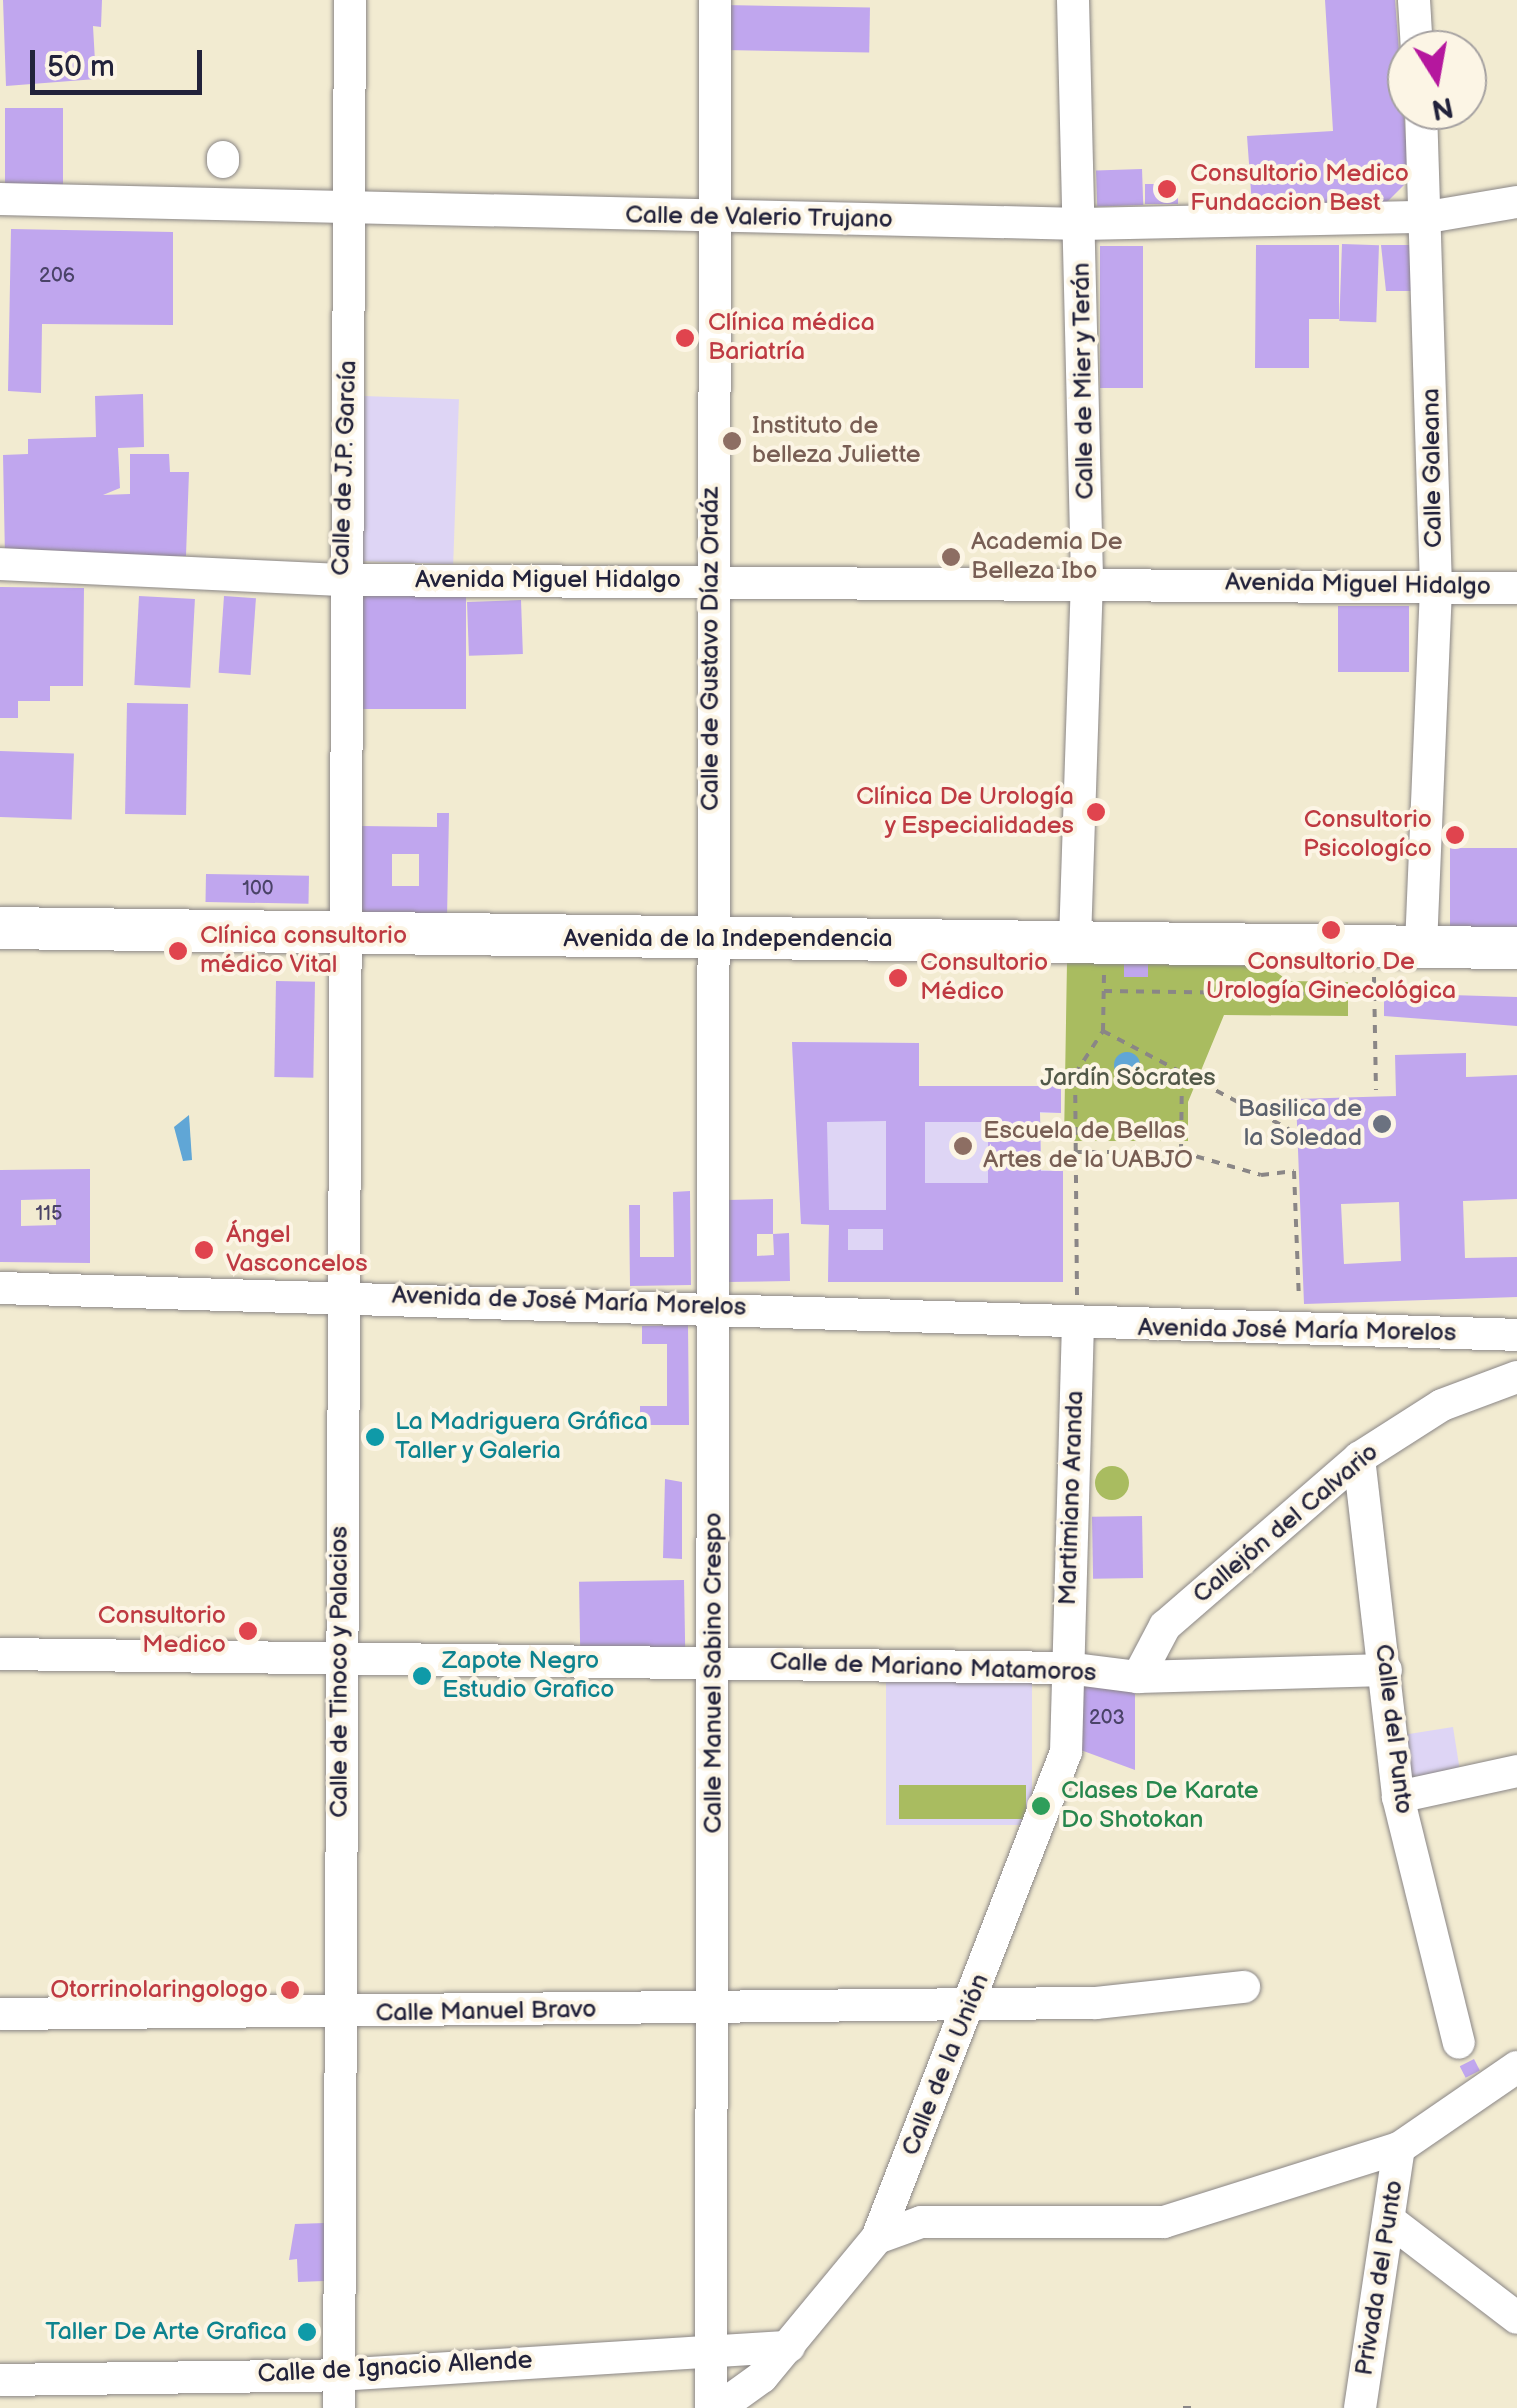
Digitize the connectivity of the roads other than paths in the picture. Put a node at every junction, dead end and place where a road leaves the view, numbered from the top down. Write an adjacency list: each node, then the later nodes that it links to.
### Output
1 (350, 0): 9 (street, Calle de J.P. García)
2 (716, 0): 11 (street, Calle de Gustavo Díaz Ordáz)
3 (1074, 0): 12 (street, Calle de Mier y Terán)
4 (1414, 0): 5 (street)
5 (1416, 30)
6 (1422, 130): 10 (street, Calle Galeana)
7 (0, 200): 9 (street, Calle de Valerio Trujano)
8 (1517, 202): 10 (street, Calle de Valerio Trujano)
9 (354, 206): 11 (street, Calle de Valerio Trujano); 15 (street, Calle de J.P. García)
10 (1428, 217): 12 (street, Calle de Valerio Trujano); 17 (street, Calle Galeana)
11 (714, 218): 12 (street, Calle de Valerio Trujano); 16 (street, Calle de Gustavo Díaz Ordáz)
12 (1081, 224): 14 (street, Calle de Mier y Terán)
13 (0, 564): 15 (street, Avenida Miguel Hidalgo)
14 (1087, 579): 16 (street, Avenida Miguel Hidalgo); 17 (street, Avenida Miguel Hidalgo); 22 (street, Calle de Mier y Terán)
15 (341, 580): 16 (street, Avenida Miguel Hidalgo); 20 (street, Calle de J.P. García)
16 (710, 580): 21 (street, Calle de Gustavo Díaz Ordáz)
17 (1436, 587): 18 (street, Avenida Miguel Hidalgo); 23 (street, Calle Galeana)
18 (1517, 588)
19 (0, 928): 20 (main road, Avenida de la Independencia)
20 (346, 936): 21 (main road, Avenida de la Independencia); 26 (street, Calle de Tinoco y Palacios)
21 (712, 939): 22 (main road, Avenida de la Independencia); 27 (street, Calle Manuel Sabino Crespo)
22 (1076, 942): 23 (main road, Avenida de la Independencia)
23 (1421, 946): 24 (main road, Avenida de la Independencia)
24 (1517, 948)
25 (0, 1288): 26 (street, Avenida de José María Morelos)
26 (340, 1295): 27 (street, Avenida de José María Morelos); 34 (street, Calle de Tinoco y Palacios)
27 (716, 1304): 28 (street, Avenida de José María Morelos); 33 (street, Calle Manuel Sabino Crespo)
28 (1077, 1313): 29 (street, Avenida José María Morelos); 35 (street, Martimiano Aranda)
29 (1517, 1335)
30 (1516, 1382): 31 (street, Callejón del Calvario)
31 (1359, 1458): 36 (street, Calle del Punto); 37 (street, Callejón del Calvario)
32 (0, 1654): 34 (street, Calle de Mariano Matamoros)
33 (713, 1661): 34 (street, Calle de Mariano Matamoros); 35 (street, Calle de Mariano Matamoros); 42 (street, Calle Manuel Sabino Crespo)
34 (341, 1662): 44 (street, Calle de Tinoco y Palacios)
35 (1066, 1668): 37 (street, Calle de Mariano Matamoros); 41 (street, Calle de la Unión)
36 (1386, 1670): 37 (street, Calle de Mariano Matamoros); 39 (street, Calle del Punto)
37 (1138, 1677)
38 (1517, 1770): 39 (street)
39 (1398, 1797): 45 (street, Calle del Punto)
40 (1244, 1987): 41 (street, Calle Manuel Bravo)
41 (972, 2002): 42 (street, Calle Manuel Bravo); 49 (street, Calle de la Unión)
42 (714, 2008): 44 (street, Calle Manuel Bravo); 52 (street, Calle Manuel Sabino Crespo)
43 (0, 2014): 44 (street, Calle Manuel Bravo)
44 (338, 2014): 54 (street, Calle de Tinoco y Palacios)
45 (1460, 2044)
46 (1517, 2067): 47 (street)
47 (1399, 2148): 48 (street, Privada del Punto); 49 (street)
48 (1388, 2220): 50 (street); 57 (street, Privada del Punto)
49 (877, 2238): 51 (street, Calle de la Unión)
50 (1517, 2318)
51 (789, 2347): 52 (street, Calle de Ignacio Allende); 56 (street, Calle de la Unión)
52 (710, 2348): 54 (street, Calle de Ignacio Allende); 55 (street, Calle Manuel Sabino Crespo)
53 (0, 2380): 54 (street, Calle de Ignacio Allende)
54 (338, 2392)
55 (711, 2408)
56 (719, 2408)
57 (1360, 2408)

